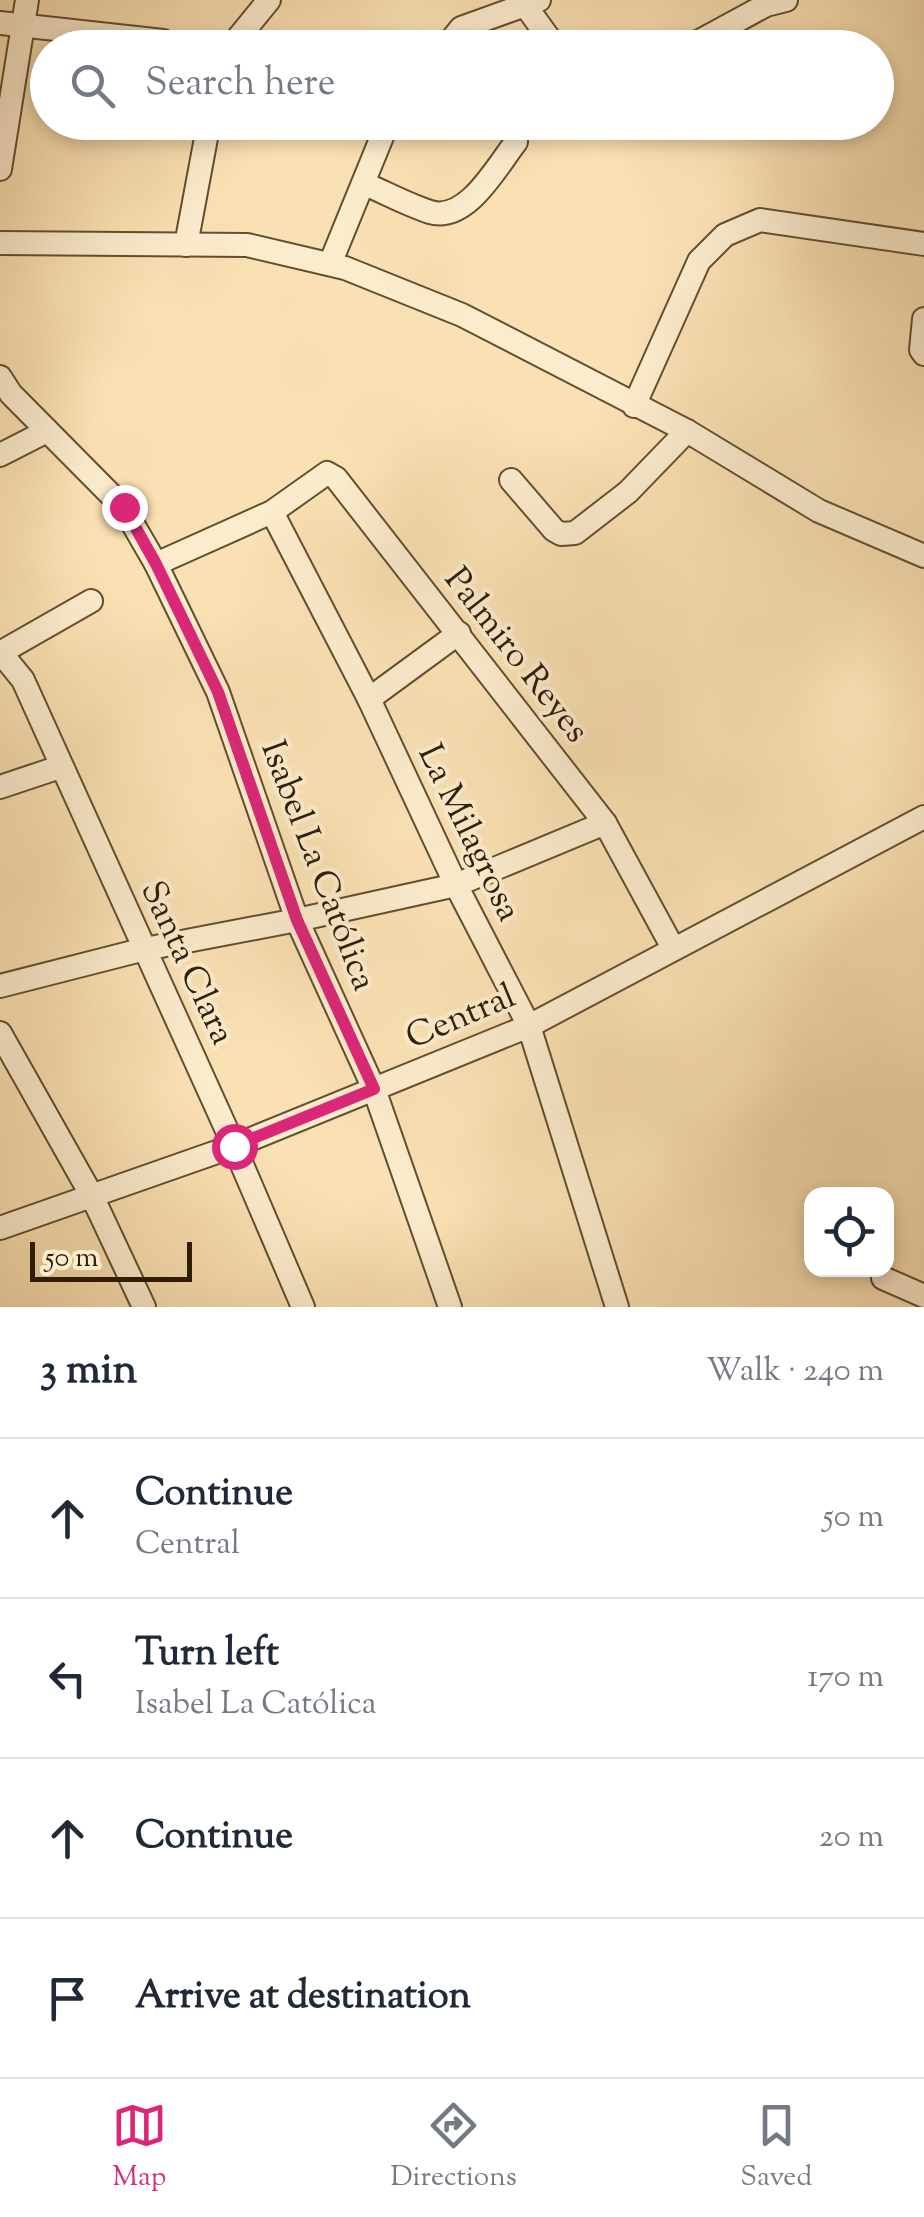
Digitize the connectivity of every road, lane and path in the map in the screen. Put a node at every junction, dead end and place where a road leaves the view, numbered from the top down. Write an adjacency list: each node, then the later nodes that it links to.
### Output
1 (27, 0): 5 (street)
2 (269, 0): 7 (street)
3 (786, 0): 10 (street)
4 (532, 2): 8 (street); 9 (street)
5 (11, 24): 6 (street); 14 (street)
6 (65, 30)
7 (245, 30)
8 (460, 30)
9 (547, 30)
10 (720, 30)
11 (206, 140): 18 (street)
12 (381, 140): 15 (street)
13 (516, 142): 15 (street)
14 (0, 169)
15 (365, 184): 19 (street)
16 (0, 242): 18 (street)
17 (924, 244): 23 (street)
18 (186, 245): 19 (street)
19 (330, 264): 23 (street)
20 (924, 319): 21 (street)
21 (924, 354)
22 (0, 377): 24 (street, Isabel La Católica)
23 (634, 406): 25 (street)
24 (47, 431): 26 (street); 30 (street, Isabel La Católica)
25 (687, 431): 27 (street); 29 (street)
26 (0, 454)
27 (511, 480)
28 (272, 512): 30 (street); 32 (street, Palmiro Reyes); 34 (street, La Milagrosa)
29 (924, 556)
30 (156, 564): 40 (street, Isabel La Católica)
31 (91, 601): 33 (street)
32 (459, 633): 34 (street); 38 (street, Palmiro Reyes)
33 (1, 653): 35 (street, Santa Clara)
34 (370, 699): 39 (street, La Milagrosa)
35 (60, 767): 36 (street); 42 (street, Santa Clara)
36 (0, 787)
37 (924, 817): 41 (street, Central)
38 (605, 823): 39 (street); 41 (street, Palmiro Reyes)
39 (456, 885): 40 (street); 44 (street, La Milagrosa)
40 (297, 920): 42 (street); 46 (street, Isabel La Católica)
41 (673, 948): 44 (street, Central)
42 (145, 949): 43 (street); 47 (street, Santa Clara)
43 (0, 986)
44 (529, 1026): 46 (street, Central); 55 (street, La Milagrosa)
45 (0, 1033): 48 (street)
46 (374, 1089): 47 (street, Central); 54 (street, Isabel La Católica)
47 (234, 1146): 48 (street, Central); 53 (street, Santa Clara)
48 (92, 1196): 49 (street, Central); 52 (street)
49 (0, 1228)
50 (882, 1278): 51 (street)
51 (924, 1296)
52 (144, 1307)
53 (303, 1307)
54 (450, 1307)
55 (618, 1307)

